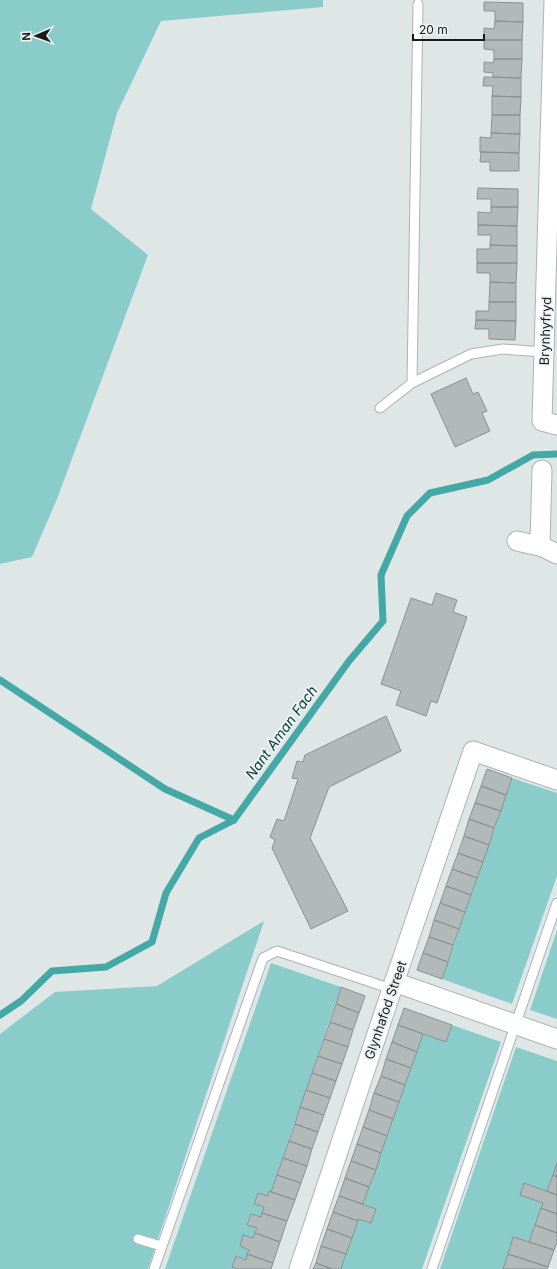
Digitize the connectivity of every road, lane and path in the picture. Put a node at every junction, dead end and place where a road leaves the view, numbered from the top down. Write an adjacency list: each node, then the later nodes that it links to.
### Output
1 (554, 0): 3 (street, Brynhyfryd)
2 (418, 4): 4 (lane)
3 (544, 352): 4 (lane); 6 (street, Brynhyfryd)
4 (412, 382): 5 (lane)
5 (380, 408)
6 (549, 423)
7 (542, 470): 9 (street)
8 (517, 541): 9 (street)
9 (550, 550)
10 (557, 780): 12 (street, Glynhafod Street)
11 (557, 903): 13 (lane)
12 (393, 986): 13 (street); 16 (lane); 18 (street, Glynhafod Street)
13 (515, 1024): 14 (street); 19 (lane)
14 (557, 1039)
15 (138, 1239): 16 (lane)
16 (161, 1246): 17 (lane)
17 (154, 1269)
18 (300, 1269)
19 (432, 1269)

